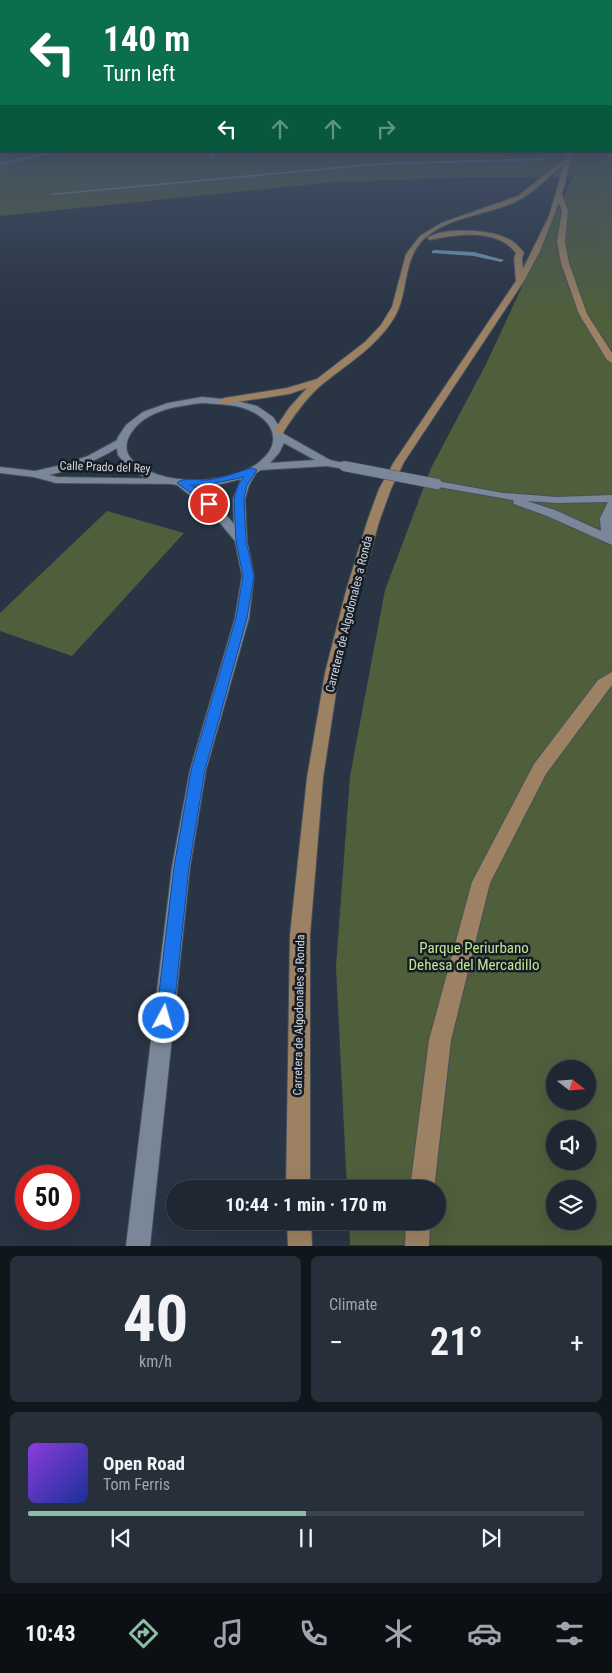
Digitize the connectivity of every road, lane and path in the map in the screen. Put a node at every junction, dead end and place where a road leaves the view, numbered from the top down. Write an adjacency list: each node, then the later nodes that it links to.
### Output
1 (513, 199): 5 (main road)
2 (557, 199): 7 (main road, Carretera de Algodonales a Ronda)
3 (561, 199): 8 (main road)
4 (601, 199): 6 (path)
5 (416, 245): 7 (main road); 9 (main road)
6 (612, 264)
7 (520, 281): 24 (main road, Carretera de Algodonales a Ronda)
8 (612, 360)
9 (321, 380): 10 (main road); 11 (main road)
10 (224, 401): 11 (main road, Calle Prado del Rey); 12 (main road, Calle Prado del Rey)
11 (279, 434): 13 (main road, Calle Prado del Rey); 14 (main road)
12 (121, 441): 16 (main road, Calle Prado del Rey); 17 (main road)
13 (327, 463): 14 (main road); 18 (main road, bridge)
14 (256, 468): 17 (main road); 22 (main road)
15 (0, 470): 16 (main road, Calle Prado del Rey)
16 (35, 474): 17 (main road, Calle Prado del Rey)
17 (178, 482): 22 (main road)
18 (502, 496): 19 (main road); 21 (main road)
19 (612, 498)
20 (612, 504): 21 (main road)
21 (611, 540)
22 (241, 541): 28 (main road)
23 (612, 677): 25 (main road)
24 (298, 1180)
25 (423, 1180)
26 (299, 1230): 29 (main road)
27 (418, 1230): 30 (main road)
28 (138, 1246)
29 (300, 1246)
30 (417, 1246)

